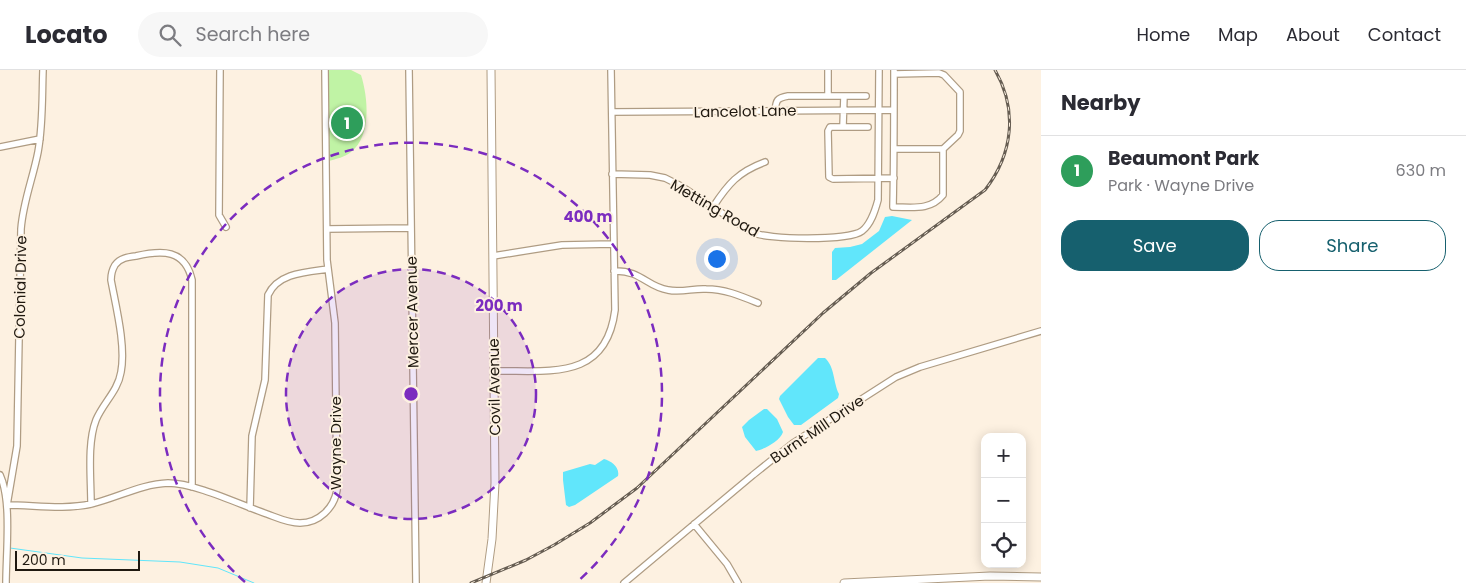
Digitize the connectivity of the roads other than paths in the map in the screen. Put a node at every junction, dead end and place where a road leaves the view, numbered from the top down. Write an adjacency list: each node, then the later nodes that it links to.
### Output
1 (43, 70): 20 (street, Colonial Drive)
2 (220, 70): 29 (street)
3 (324, 70): 31 (street, Wayne Drive)
4 (409, 70): 30 (street, Mercer Avenue)
5 (490, 70): 33 (main road, Covil Avenue)
6 (611, 70): 17 (street)
7 (828, 70): 10 (street)
8 (879, 70): 14 (street, Metting Road)
9 (894, 72): 15 (street); 23 (street)
10 (828, 96): 11 (street); 16 (street)
11 (844, 96): 12 (street); 13 (street)
12 (866, 96)
13 (844, 110): 14 (street, Lancelot Lane); 16 (street, Lancelot Lane); 18 (street)
14 (878, 110): 15 (street, Lancelot Lane); 26 (street, Metting Road)
15 (894, 110): 22 (street)
16 (775, 111): 17 (street, Lancelot Lane)
17 (612, 112): 25 (street)
18 (844, 126): 19 (street); 26 (street)
19 (868, 126)
20 (40, 139): 21 (street); 41 (street, Colonial Drive)
21 (0, 147)
22 (894, 149): 23 (street); 27 (street)
23 (943, 149): 27 (street)
24 (765, 162): 28 (street)
25 (612, 174): 28 (street, Metting Road); 32 (street)
26 (878, 178): 27 (street); 28 (street, Metting Road)
27 (894, 178)
28 (713, 207)
29 (226, 227)
30 (410, 228): 31 (street); 47 (street, Mercer Avenue)
31 (327, 229): 34 (street, Wayne Drive)
32 (613, 244): 33 (street); 35 (street)
33 (493, 256): 38 (main road, Covil Avenue)
34 (328, 268): 43 (street); 43 (street, Wayne Drive)
35 (614, 271): 36 (street); 38 (street)
36 (758, 303)
37 (1041, 331): 44 (street, Burnt Mill Drive)
38 (494, 371): 48 (main road, Covil Avenue)
39 (0, 475): 41 (street)
40 (192, 487): 42 (street, Wayne Drive); 42 (street); 43 (street, Wayne Drive)
41 (7, 504): 42 (street, Wayne Drive); 46 (street)
42 (91, 504)
43 (250, 508)
44 (694, 524): 49 (street, Burnt Mill Drive); 50 (street)
45 (1041, 577): 51 (main road)
46 (6, 583)
47 (416, 583)
48 (486, 583)
49 (624, 583)
50 (738, 583)
51 (844, 583)

